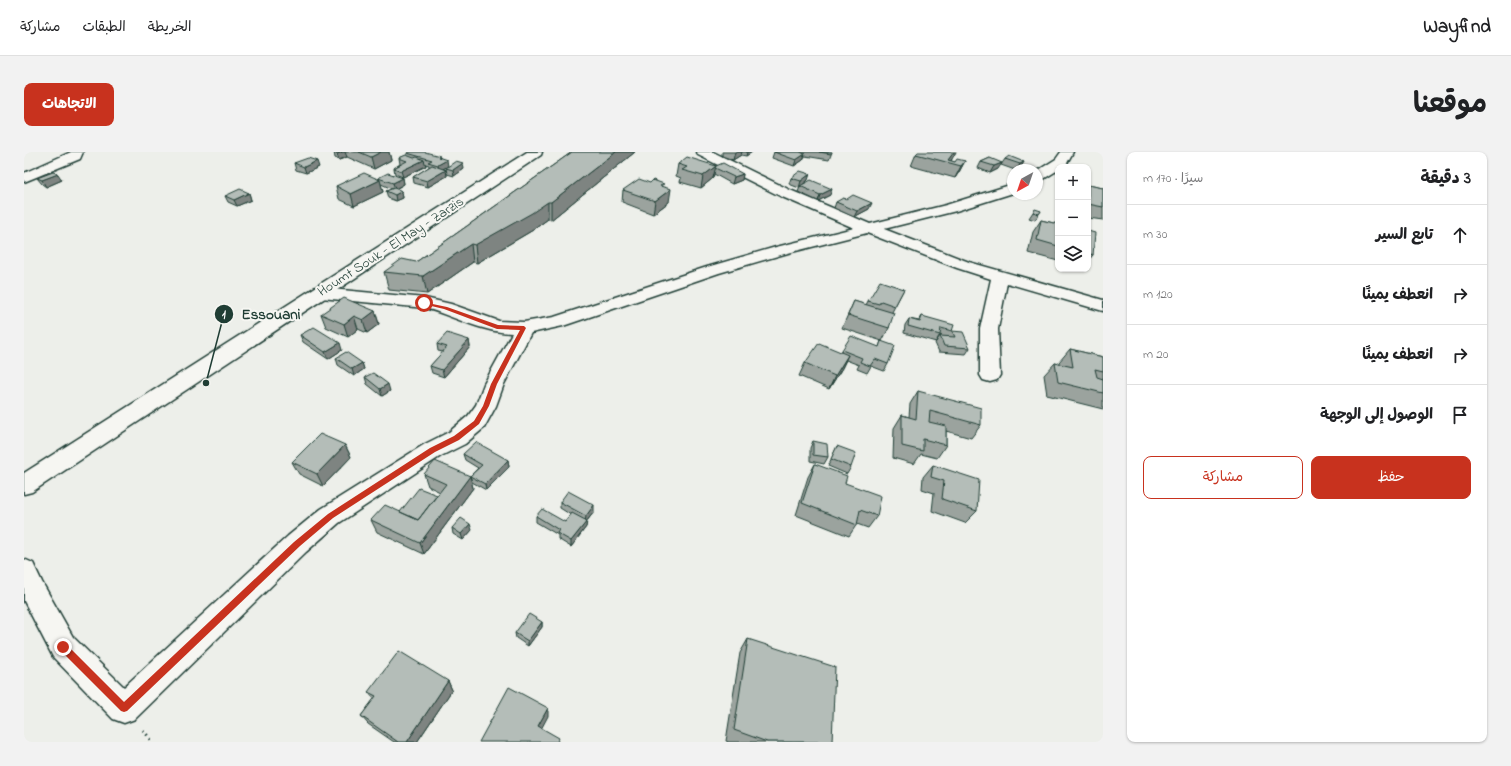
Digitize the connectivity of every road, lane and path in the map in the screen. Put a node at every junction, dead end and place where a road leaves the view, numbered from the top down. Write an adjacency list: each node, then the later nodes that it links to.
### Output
1 (77, 152): 6 (street)
2 (536, 152): 10 (street, Houmt Souk - El May - Zarzis)
3 (703, 152): 8 (street)
4 (1067, 152): 5 (street)
5 (1043, 173)
6 (24, 178)
7 (1007, 190): 8 (street)
8 (869, 229): 9 (street); 12 (street)
9 (1000, 276): 11 (street); 13 (street)
10 (321, 293): 12 (street); 14 (street, Houmt Souk - El May - Zarzis)
11 (1103, 306)
12 (524, 328): 15 (street)
13 (990, 375)
14 (24, 485)
15 (24, 571)

